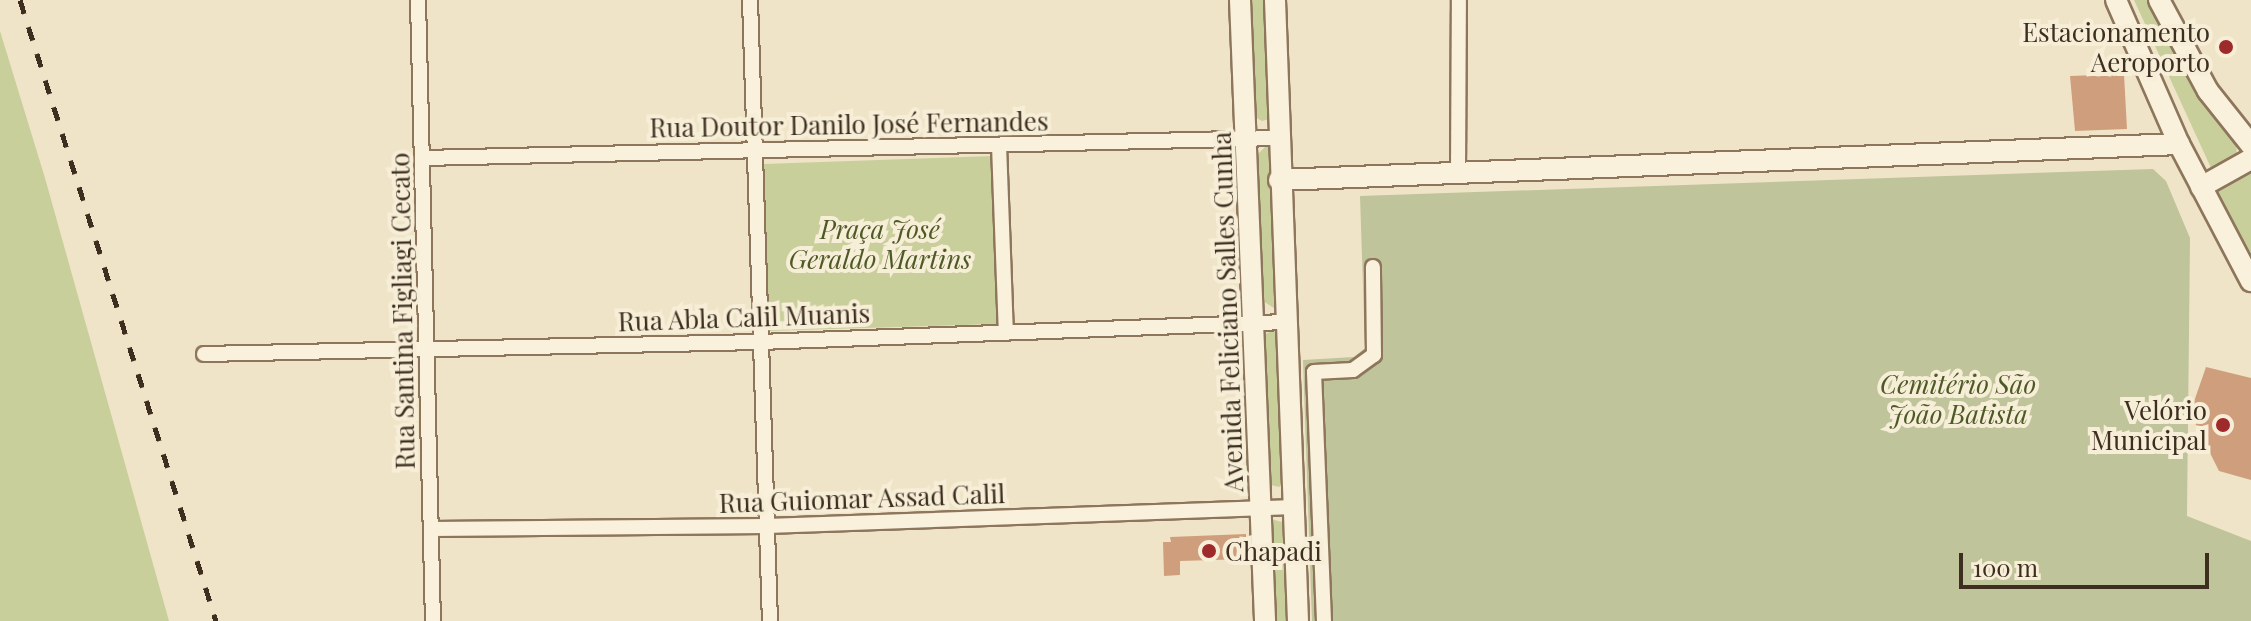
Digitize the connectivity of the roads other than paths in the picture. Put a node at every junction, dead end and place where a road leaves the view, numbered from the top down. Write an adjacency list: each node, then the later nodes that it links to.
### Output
1 (418, 0): 14 (street, Rua Santina Figliagi Cecato)
2 (750, 0): 13 (street)
3 (1240, 0): 9 (main road, Avenida Feliciano Salles Cunha)
4 (1275, 0): 8 (main road)
5 (1459, 0): 16 (street)
6 (2116, 0): 10 (main road)
7 (2159, 0): 12 (main road)
8 (1277, 138): 9 (street, Rua Doutor Danilo José Fernandes); 17 (main road)
9 (1245, 139): 11 (street, Rua Doutor Danilo José Fernandes); 22 (main road, Avenida Feliciano Salles Cunha)
10 (2179, 144): 16 (main road); 18 (main road)
11 (999, 145): 13 (street, Rua Doutor Danilo José Fernandes); 23 (street)
12 (2251, 145)
13 (755, 151): 14 (street, Rua Doutor Danilo José Fernandes); 24 (street)
14 (423, 158): 25 (street, Rua Santina Figliagi Cecato)
15 (2251, 159): 18 (main road)
16 (1458, 173): 17 (main road)
17 (1279, 180): 21 (main road)
18 (2201, 187): 20 (main road)
19 (1373, 267): 35 (street)
20 (2251, 281)
21 (1286, 322): 22 (street, Rua Abla Calil Muanis); 27 (main road)
22 (1252, 324): 23 (street, Rua Abla Calil Muanis); 28 (main road, Avenida Feliciano Salles Cunha)
23 (1006, 333): 24 (street, Rua Abla Calil Muanis)
24 (760, 342): 25 (street, Rua Abla Calil Muanis); 29 (street)
25 (427, 349): 26 (street, Rua Abla Calil Muanis); 30 (street, Rua Santina Figliagi Cecato)
26 (204, 354)
27 (1295, 507): 28 (street, Rua Guiomar Assad Calil); 34 (main road)
28 (1261, 509): 29 (street, Rua Guiomar Assad Calil); 33 (main road, Avenida Feliciano Salles Cunha)
29 (767, 526): 30 (street, Rua Guiomar Assad Calil); 32 (street)
30 (431, 529): 31 (street, Rua Santina Figliagi Cecato)
31 (433, 621)
32 (770, 621)
33 (1265, 621)
34 (1298, 621)
35 (1324, 621)

